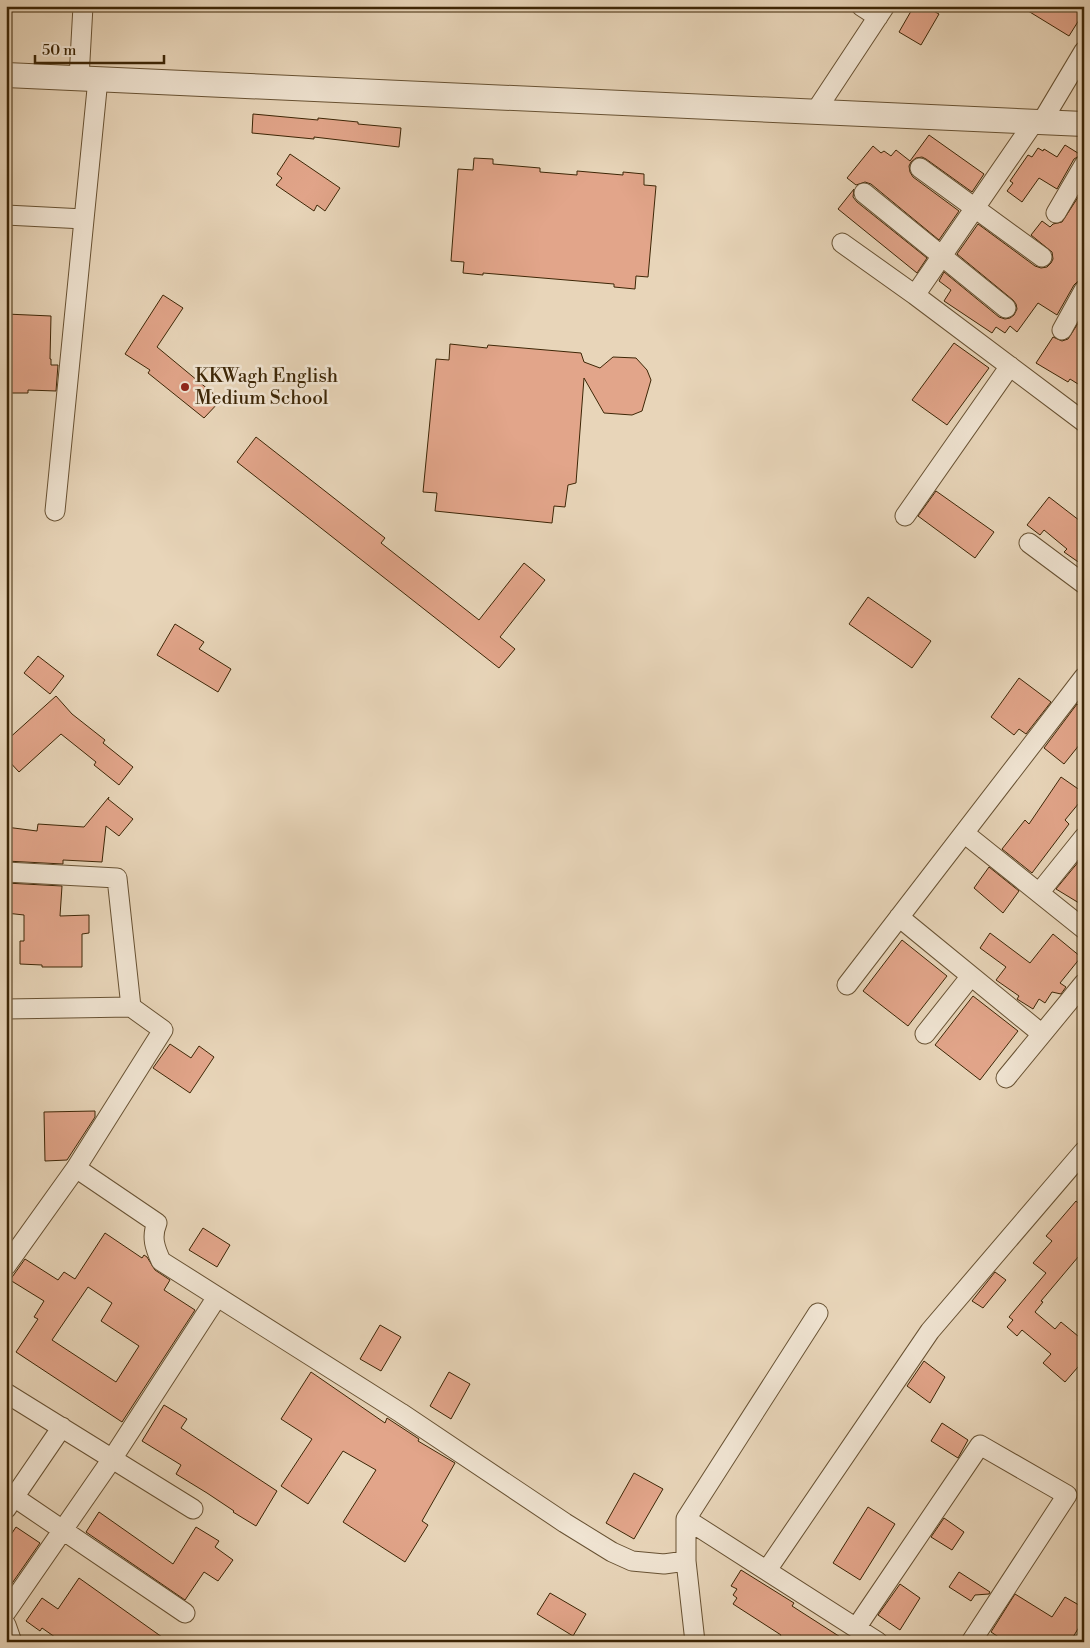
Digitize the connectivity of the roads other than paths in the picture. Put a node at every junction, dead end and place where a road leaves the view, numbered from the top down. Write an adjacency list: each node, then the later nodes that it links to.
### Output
1 (83, 6): 6 (street)
2 (861, 6): 3 (street)
3 (882, 12): 7 (street)
4 (1084, 51): 8 (street)
5 (6, 75): 6 (street)
6 (89, 79): 7 (street); 16 (street)
7 (815, 112): 8 (street)
8 (1038, 122): 9 (street); 13 (street)
9 (1084, 124)
10 (1084, 165): 14 (street)
11 (920, 168): 13 (street)
12 (864, 193): 18 (street)
13 (976, 209): 18 (street); 19 (street)
14 (1056, 213)
15 (6, 215): 16 (street)
16 (84, 219): 26 (street)
17 (842, 243): 21 (street)
18 (942, 256): 21 (street); 22 (street)
19 (1042, 257)
20 (1084, 290): 23 (street)
21 (915, 295): 24 (street)
22 (1006, 308)
23 (1062, 330)
24 (1010, 366): 25 (street); 27 (street)
25 (1084, 422)
26 (56, 511)
27 (905, 516)
28 (1029, 543): 29 (street)
29 (1084, 584)
30 (1084, 677): 31 (street)
31 (964, 833): 34 (street); 35 (street)
32 (1084, 836): 34 (street)
33 (6, 872): 40 (street)
34 (1039, 893): 36 (street)
35 (899, 917): 37 (street); 39 (street)
36 (1084, 928)
37 (971, 976): 42 (street); 43 (street)
38 (1084, 983): 43 (street)
39 (847, 985)
40 (131, 1007): 41 (street); 46 (street)
41 (6, 1009)
42 (925, 1034)
43 (1042, 1034): 44 (street)
44 (1006, 1078)
45 (1084, 1152): 58 (street)
46 (76, 1168): 47 (street); 48 (street)
47 (8, 1258)
48 (217, 1297): 52 (street); 57 (street)
49 (818, 1313): 55 (street)
50 (6, 1393): 51 (street)
51 (62, 1427): 52 (street); 53 (street)
52 (112, 1459): 54 (street); 56 (street)
53 (10, 1503): 56 (street)
54 (194, 1509)
55 (686, 1519): 57 (street); 58 (street)
56 (63, 1529): 59 (street); 60 (street)
57 (686, 1561): 64 (street)
58 (767, 1570): 62 (street)
59 (6, 1612)
60 (185, 1613)
61 (6, 1625): 63 (street)
62 (856, 1628): 65 (street); 66 (street)
63 (12, 1642)
64 (695, 1642)
65 (878, 1642)
66 (971, 1642)

